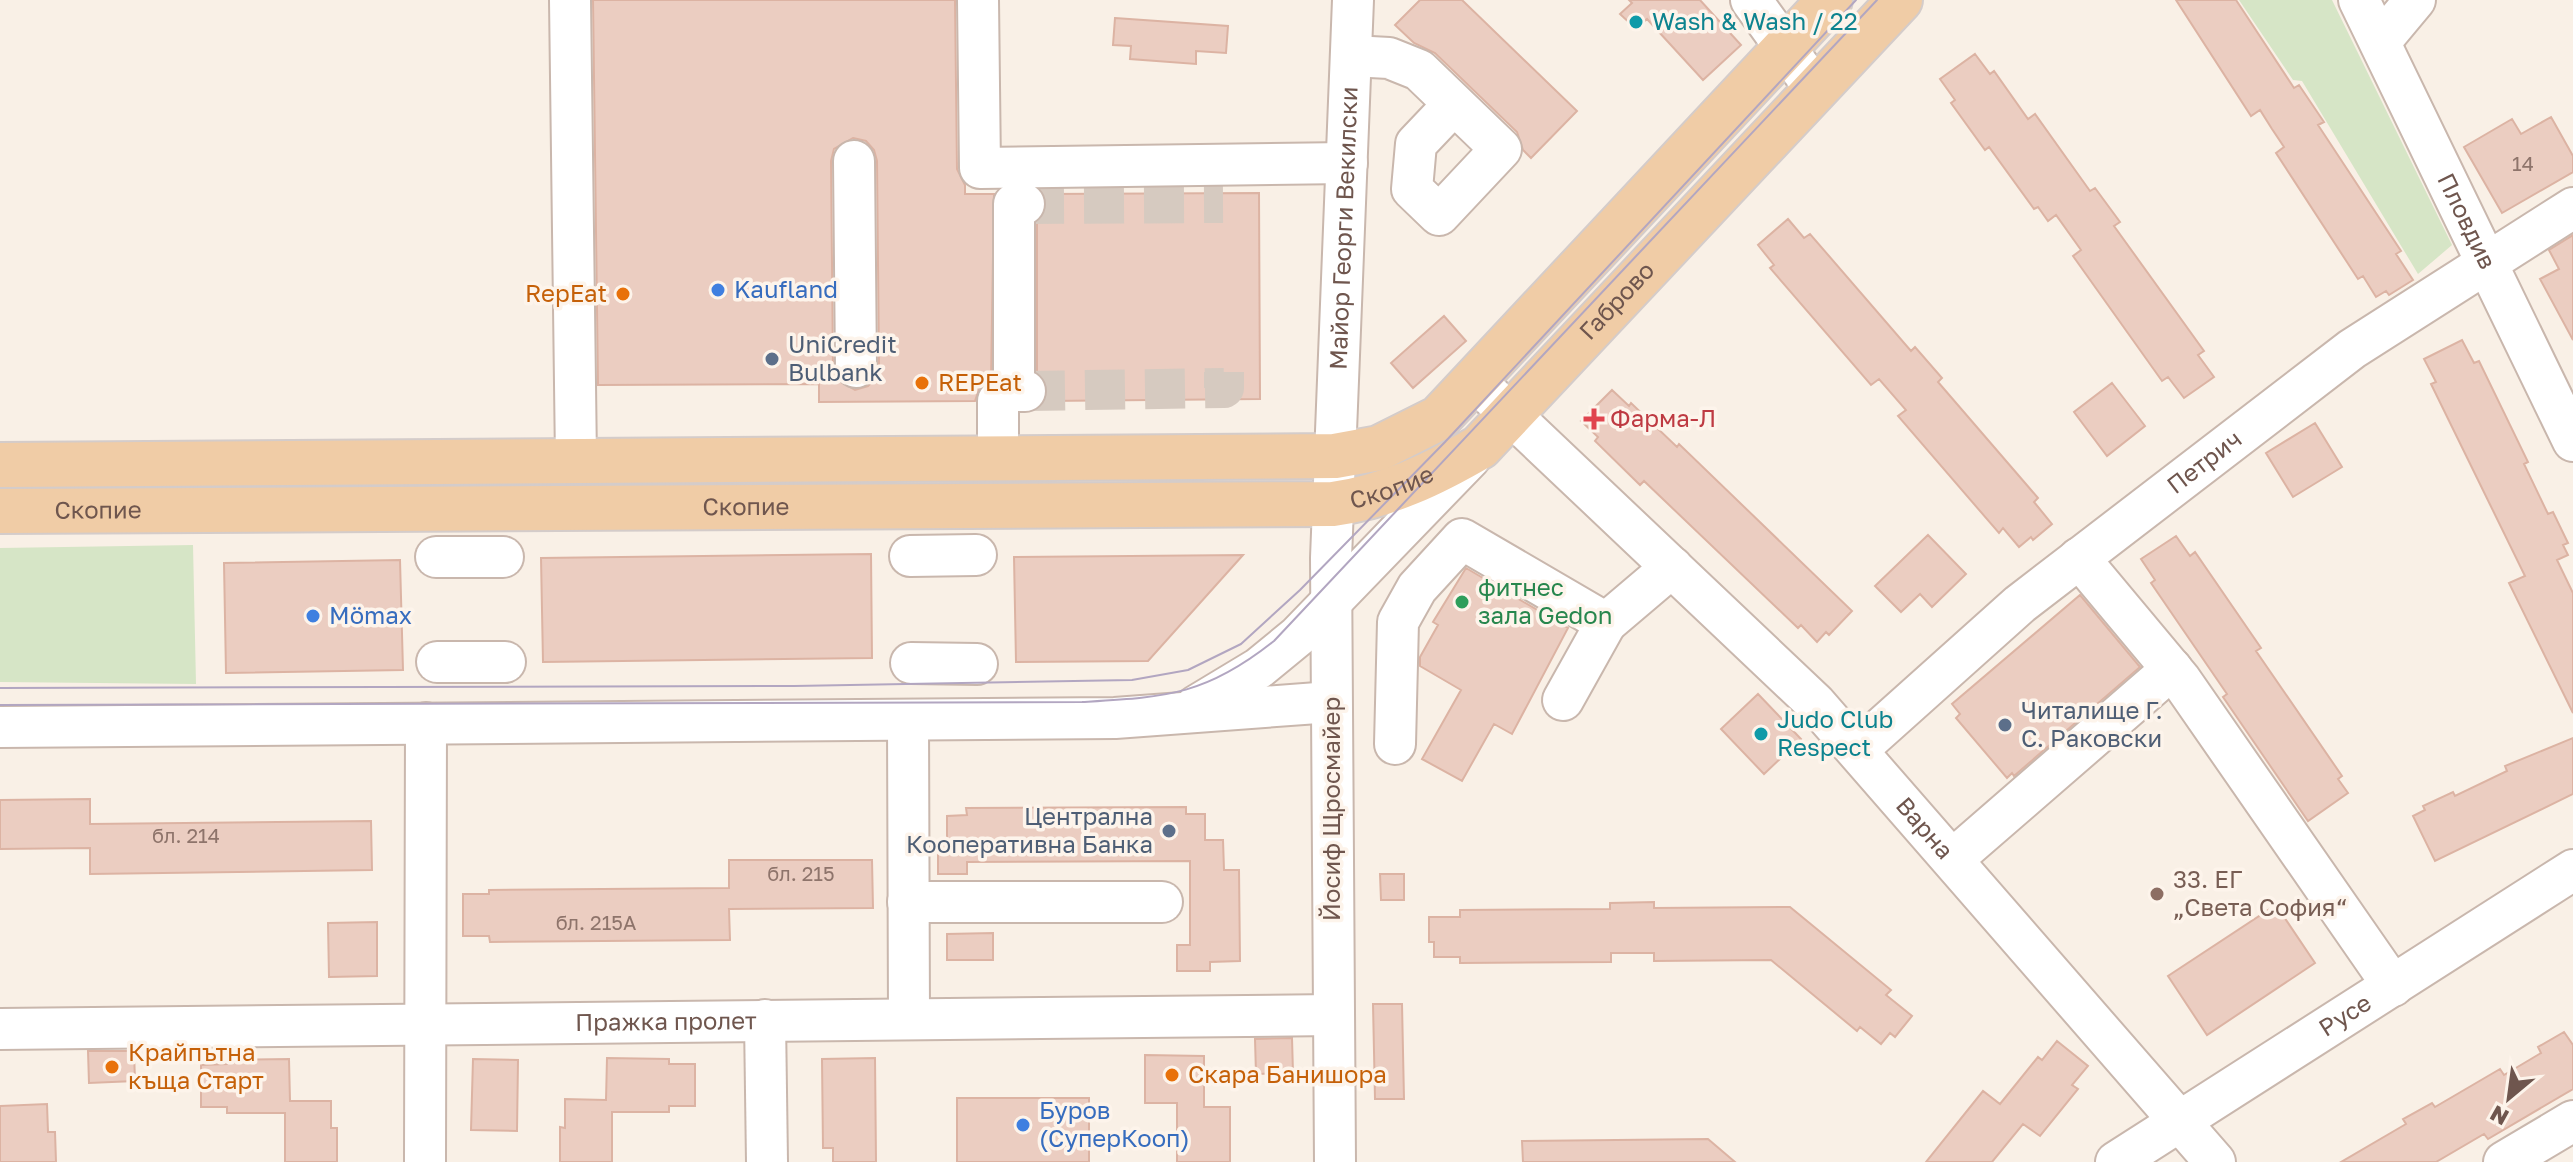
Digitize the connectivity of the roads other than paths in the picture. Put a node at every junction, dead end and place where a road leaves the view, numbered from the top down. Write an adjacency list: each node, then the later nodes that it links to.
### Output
1 (570, 0): 27 (street)
2 (978, 0): 16 (street)
3 (1353, 0): 11 (street, Майор Георги Векилски)
4 (1751, 0): 10 (street)
5 (1830, 0): 10 (main road, Габрово)
6 (1900, 0): 12 (main road, Габрово)
7 (2359, 0): 9 (street, Пловдив)
8 (2415, 0): 9 (street)
9 (2380, 42): 18 (street, Пловдив)
10 (1786, 47): 12 (street); 20 (main road, Габрово)
11 (1352, 56): 13 (street); 15 (street, Майор Георги Векилски)
12 (1816, 90): 21 (main road, Габрово)
13 (1454, 104)
14 (854, 161): 19 (street)
15 (1347, 163): 16 (street); 26 (street, Майор Георги Векилски)
16 (1009, 199): 25 (street)
17 (2573, 208): 18 (street, Петрич)
18 (2486, 261): 23 (street, Пловдив); 35 (street, Петрич)
19 (856, 367)
20 (1474, 380): 21 (street, Варна); 22 (main road, Габрово)
21 (1511, 414): 24 (main road, Габрово); 36 (street, Варна)
22 (1439, 418): 26 (main road, Скопие); 32 (street, Габрово)
23 (2573, 441)
24 (1480, 447): 32 (main road, Скопие); 37 (street, Габрово)
25 (998, 456): 26 (main road, Скопие); 27 (main road, Скопие)
26 (1335, 456): 32 (street, Йосиф Щросмайер)
27 (576, 460): 28 (main road, Скопие)
28 (0, 465)
29 (947, 505): 30 (main road, Скопие); 32 (main road, Скопие); 33 (street)
30 (476, 507): 31 (main road, Скопие); 34 (street)
31 (0, 511)
32 (1342, 511): 37 (street, Йосиф Щросмайер)
33 (944, 555)
34 (436, 557)
35 (2079, 558): 43 (street); 51 (street, Петрич)
36 (1672, 567): 38 (street); 51 (street, Варна)
37 (1331, 602): 45 (street, Йосиф Щросмайер); 46 (street, Габрово)
38 (1606, 623): 44 (street); 50 (street)
39 (437, 662): 40 (street)
40 (505, 662)
41 (911, 663): 42 (street)
42 (977, 664)
43 (2172, 669): 52 (street); 56 (street)
44 (1563, 700)
45 (1331, 702): 46 (street); 57 (street, Йосиф Щросмайер)
46 (1190, 711): 47 (street)
47 (908, 720): 48 (street); 54 (street)
48 (426, 723): 49 (street); 60 (street)
49 (0, 727)
50 (1395, 744)
51 (1858, 749): 52 (street, Варна)
52 (1953, 859): 62 (street, Варна)
53 (2573, 870): 56 (street, Русе)
54 (908, 902): 55 (street); 58 (street)
55 (1162, 902)
56 (2393, 986): 62 (street, Русе)
57 (1334, 1015): 58 (street, Пражка пролет); 66 (street, Йосиф Щросмайер)
58 (909, 1019): 59 (street, Пражка пролет)
59 (765, 1020): 60 (street, Пражка пролет); 65 (street)
60 (427, 1024): 61 (street, Пражка пролет); 64 (street)
61 (0, 1029)
62 (2180, 1121): 67 (street, Русе); 68 (street, Варна)
63 (2573, 1121): 69 (street)
64 (425, 1162)
65 (767, 1162)
66 (1335, 1162)
67 (2116, 1162)
68 (2215, 1162)
69 (2504, 1162)

